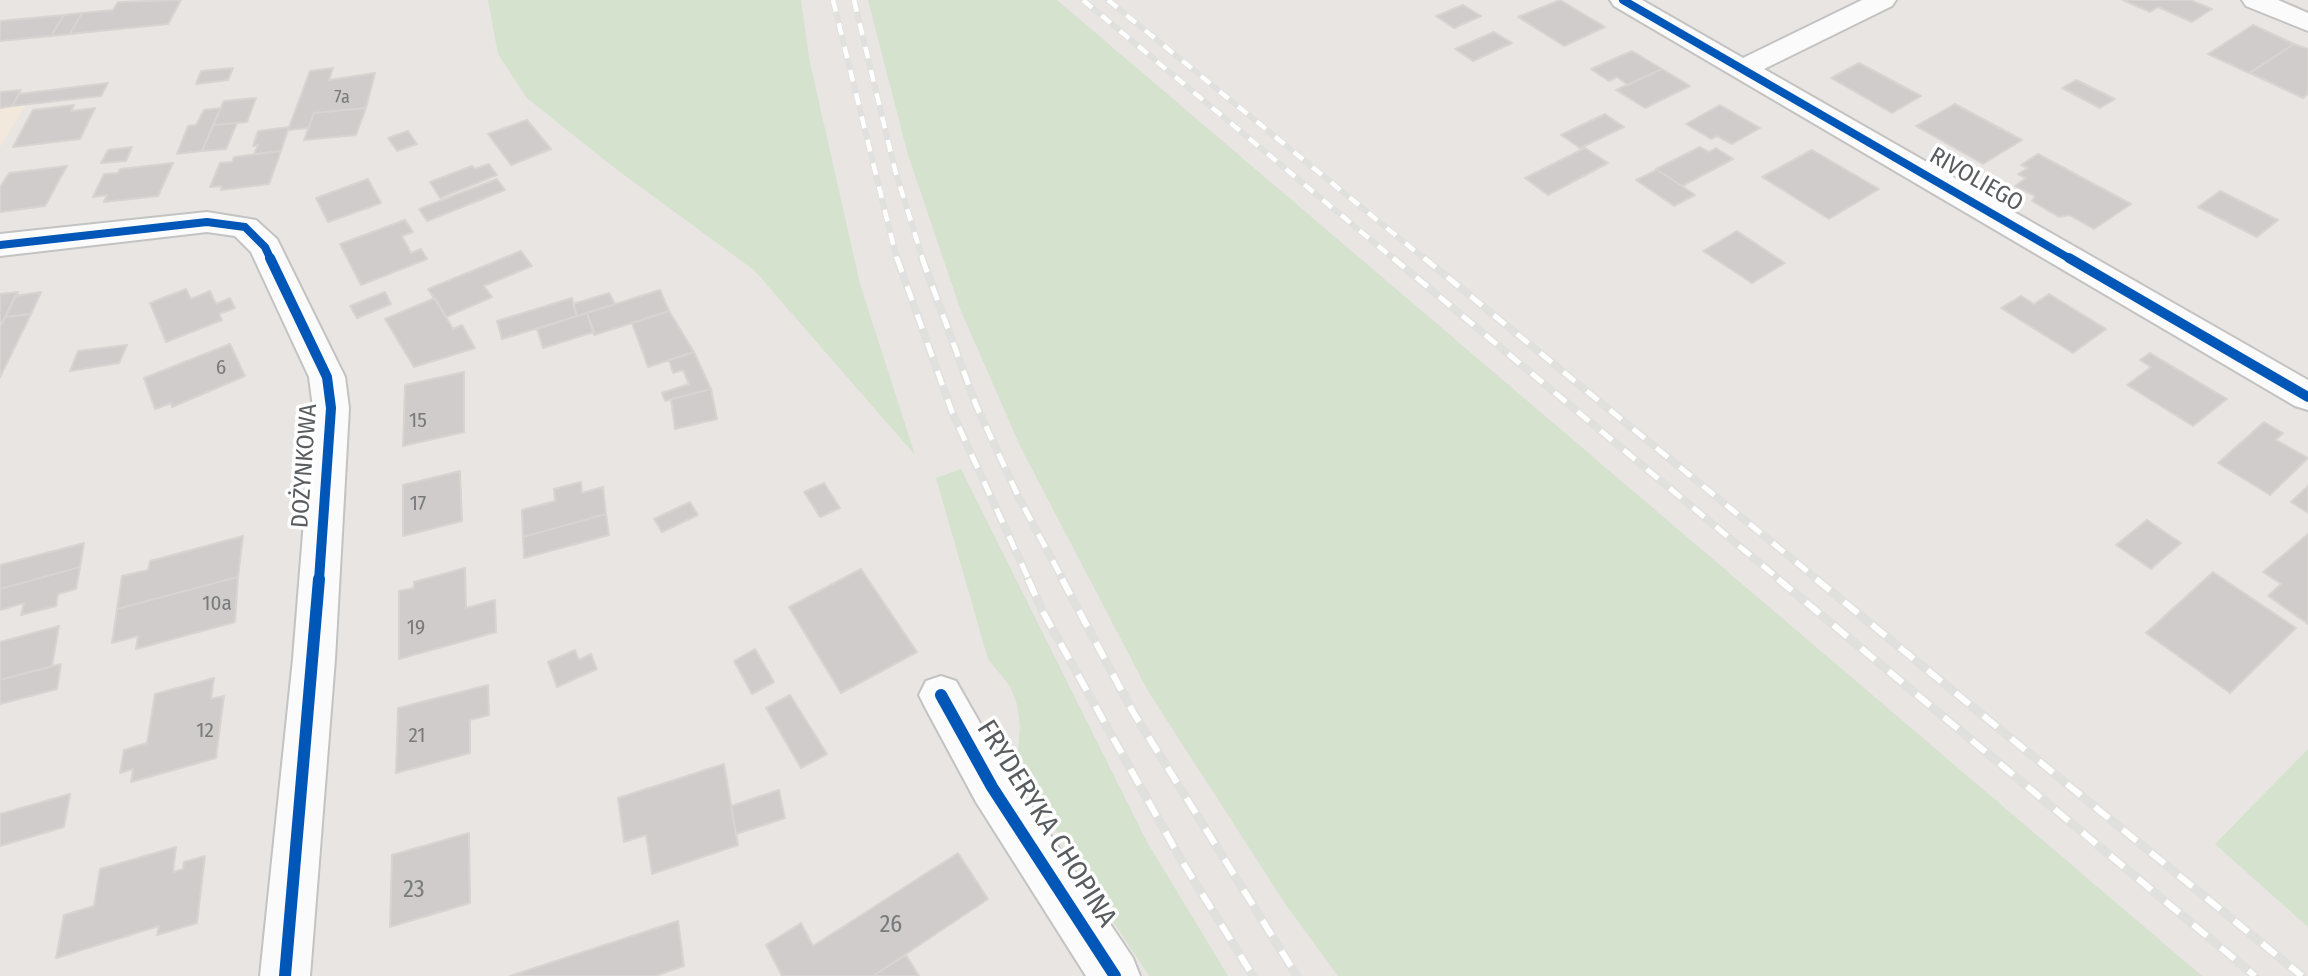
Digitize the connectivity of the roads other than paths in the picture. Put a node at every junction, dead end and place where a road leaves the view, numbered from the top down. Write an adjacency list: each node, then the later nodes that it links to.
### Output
1 (1623, 0): 5 (street, RIVOLIEGO)
2 (1883, 0): 5 (street)
3 (2255, 0): 4 (street)
4 (2308, 23)
5 (1742, 69): 7 (street, RIVOLIEGO)
6 (0, 245): 9 (street, DOŻYNKOWA)
7 (2308, 397)
8 (941, 695): 10 (street, FRYDERYKA CHOPINA)
9 (285, 976)
10 (1115, 976)

